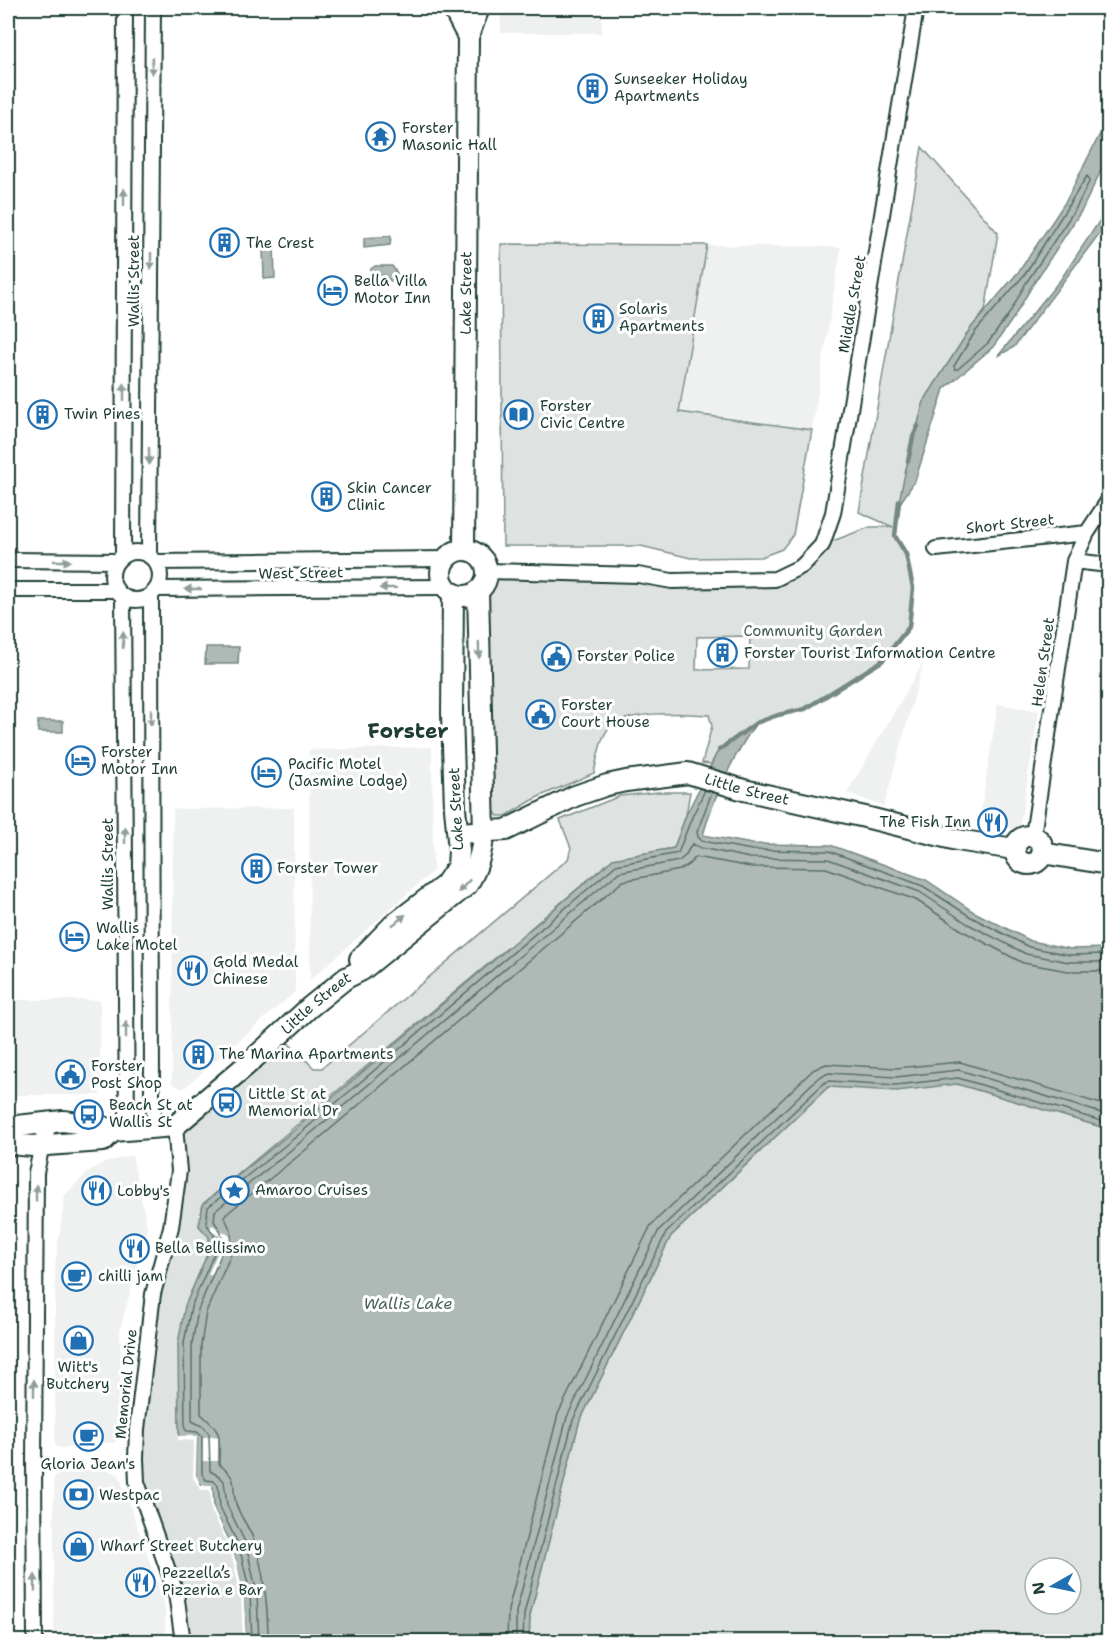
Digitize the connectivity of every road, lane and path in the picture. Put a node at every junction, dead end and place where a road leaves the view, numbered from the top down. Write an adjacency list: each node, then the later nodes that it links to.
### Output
1 (125, 8): 11 (street, Wallis Street, one-way to 1)
2 (153, 8): 12 (street, Wallis Street, one-way to 12)
3 (453, 8): 6 (street, Lake Street)
4 (479, 8): 6 (street, Lake Street)
5 (916, 8): 17 (street, Middle Street)
6 (468, 37): 9 (street, Lake Street)
7 (1108, 501): 8 (street, Helen Street)
8 (1087, 532): 10 (street, Short Street); 15 (street, Helen Street)
9 (464, 549): 14 (street); 17 (street)
10 (936, 549)
11 (120, 558): 12 (street); 13 (street, one-way to 11); 22 (street)
12 (152, 558): 14 (street, West Street); 21 (street)
13 (8, 560)
14 (445, 560): 19 (street)
15 (1074, 561): 16 (street); 25 (street, Helen Street)
16 (1108, 566)
17 (487, 571): 20 (street)
18 (8, 590): 22 (street)
19 (450, 590): 20 (street); 21 (street, West Street, one-way to 21); 23 (street, Lake Street)
20 (478, 591): 24 (street, Lake Street, one-way to 24)
21 (154, 592): 22 (street); 30 (street, one-way to 30)
22 (120, 594): 31 (street, Wallis Street, one-way to 22)
23 (458, 833): 24 (street, Little Street); 27 (street, Lake Street, one-way to 23)
24 (484, 833): 25 (street, Little Street); 27 (street, Little Street, one-way to 27)
25 (1038, 845): 26 (street)
26 (1108, 864)
27 (346, 978): 30 (street, Little Street)
28 (53, 1122): 29 (street); 31 (street); 33 (street)
29 (8, 1127)
30 (165, 1127): 31 (street); 35 (street, Memorial Drive)
31 (120, 1131): 33 (street)
32 (8, 1144): 33 (street)
33 (40, 1146): 34 (street, one-way to 33)
34 (35, 1641)
35 (183, 1641)

